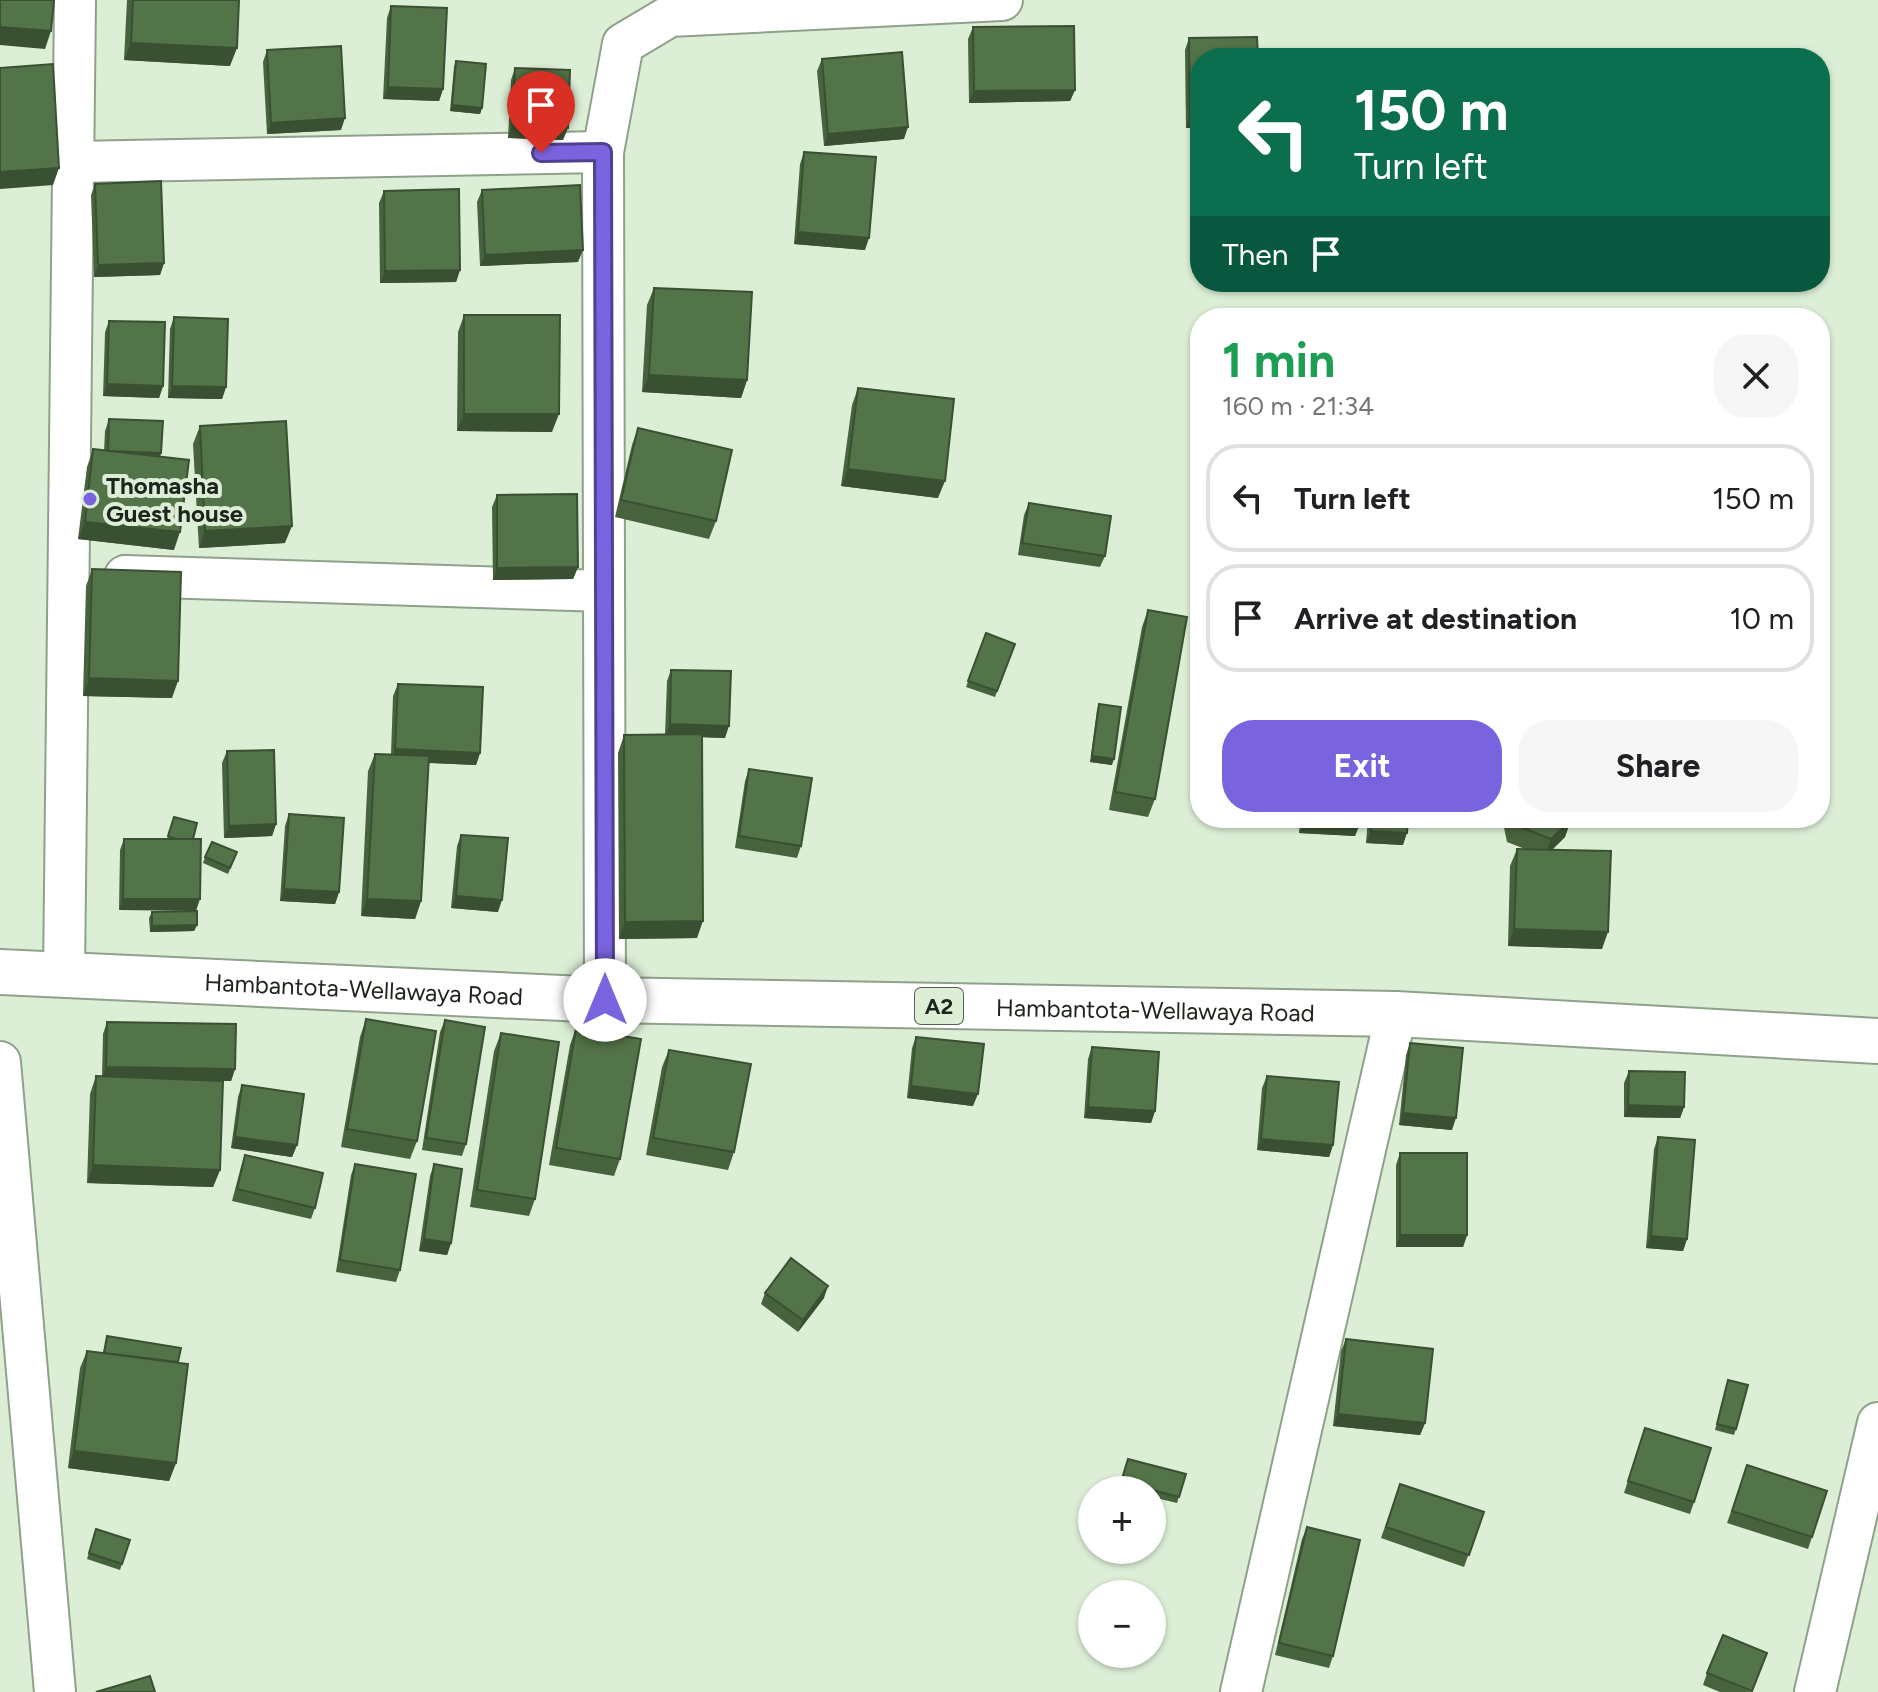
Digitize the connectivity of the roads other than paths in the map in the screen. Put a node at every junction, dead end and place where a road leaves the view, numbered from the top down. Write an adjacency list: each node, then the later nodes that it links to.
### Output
1 (75, 0): 4 (street)
2 (1002, 0): 3 (street)
3 (603, 152): 4 (street); 6 (street)
4 (74, 162): 5 (street)
5 (69, 574): 6 (street); 8 (street)
6 (604, 591): 9 (street)
7 (0, 972): 8 (highway, Hambantota-Wellawaya Road / A2)
8 (64, 974): 9 (highway, Hambantota-Wellawaya Road / A2)
9 (605, 1000): 10 (highway, Hambantota-Wellawaya Road / A2)
10 (1396, 1014): 11 (highway, Hambantota-Wellawaya Road / A2); 15 (street)
11 (1878, 1041)
12 (0, 1062): 14 (street)
13 (1878, 1423): 16 (street)
14 (55, 1692)
15 (1241, 1692)
16 (1815, 1692)

